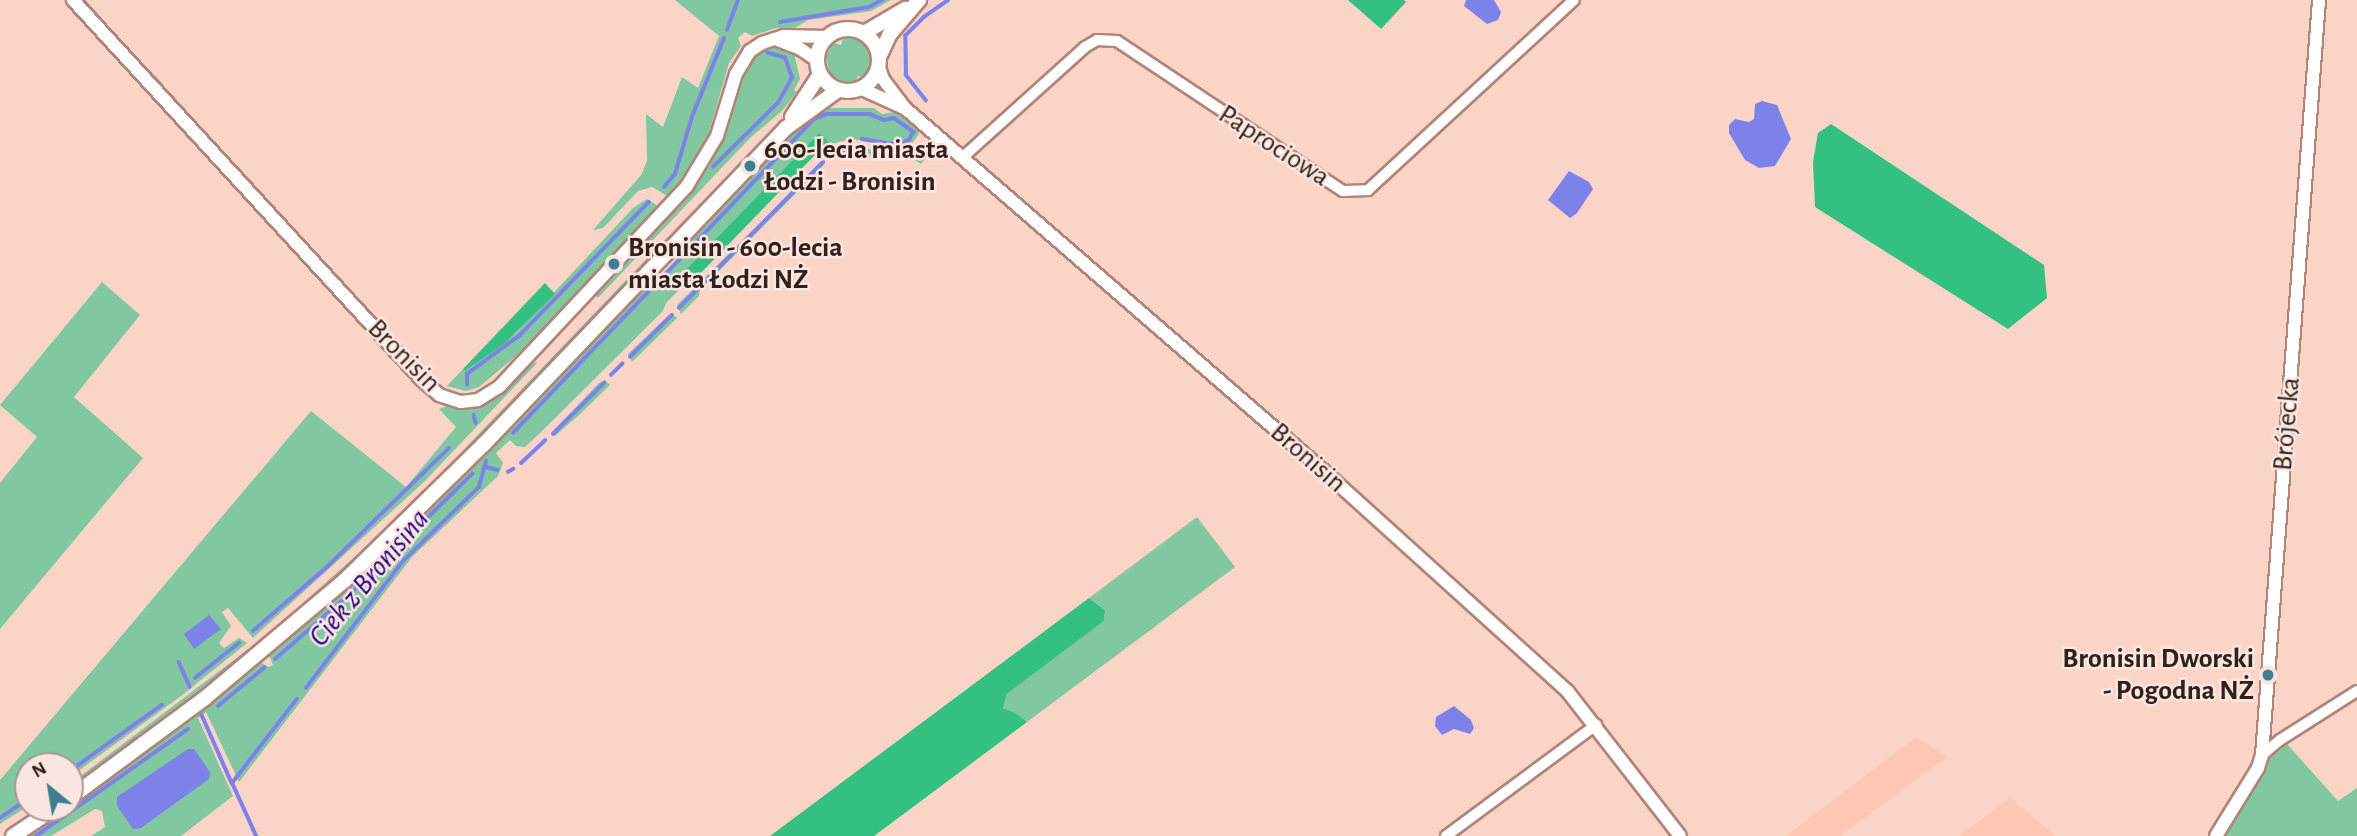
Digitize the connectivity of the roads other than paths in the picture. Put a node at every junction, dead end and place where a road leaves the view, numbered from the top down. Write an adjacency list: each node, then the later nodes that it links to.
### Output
1 (72, 0): 7 (street, Bronisin)
2 (1574, 0): 14 (street, Paprociowa)
3 (2319, 0): 17 (street, Brójecka)
4 (917, 1): 5 (main road); 8 (main road)
5 (864, 33): 6 (main road); 8 (main road)
6 (827, 37): 7 (street, Bronisin); 9 (main road)
7 (775, 39): 9 (street)
8 (879, 61): 10 (main road); 12 (street, Bronisin)
9 (818, 67): 11 (main road); 13 (main road)
10 (862, 89): 11 (main road); 12 (street, Bronisin)
11 (838, 90): 13 (main road)
12 (906, 109): 14 (street, Bronisin)
13 (786, 128): 18 (main road)
14 (963, 157): 16 (street, Bronisin)
15 (2357, 691): 17 (street)
16 (1596, 725): 21 (street); 22 (street, Bronisin)
17 (2262, 755): 23 (street, Brójecka)
18 (84, 788)
19 (34, 822): 20 (main road)
20 (13, 836)
21 (1446, 836)
22 (1680, 836)
23 (2216, 836)

